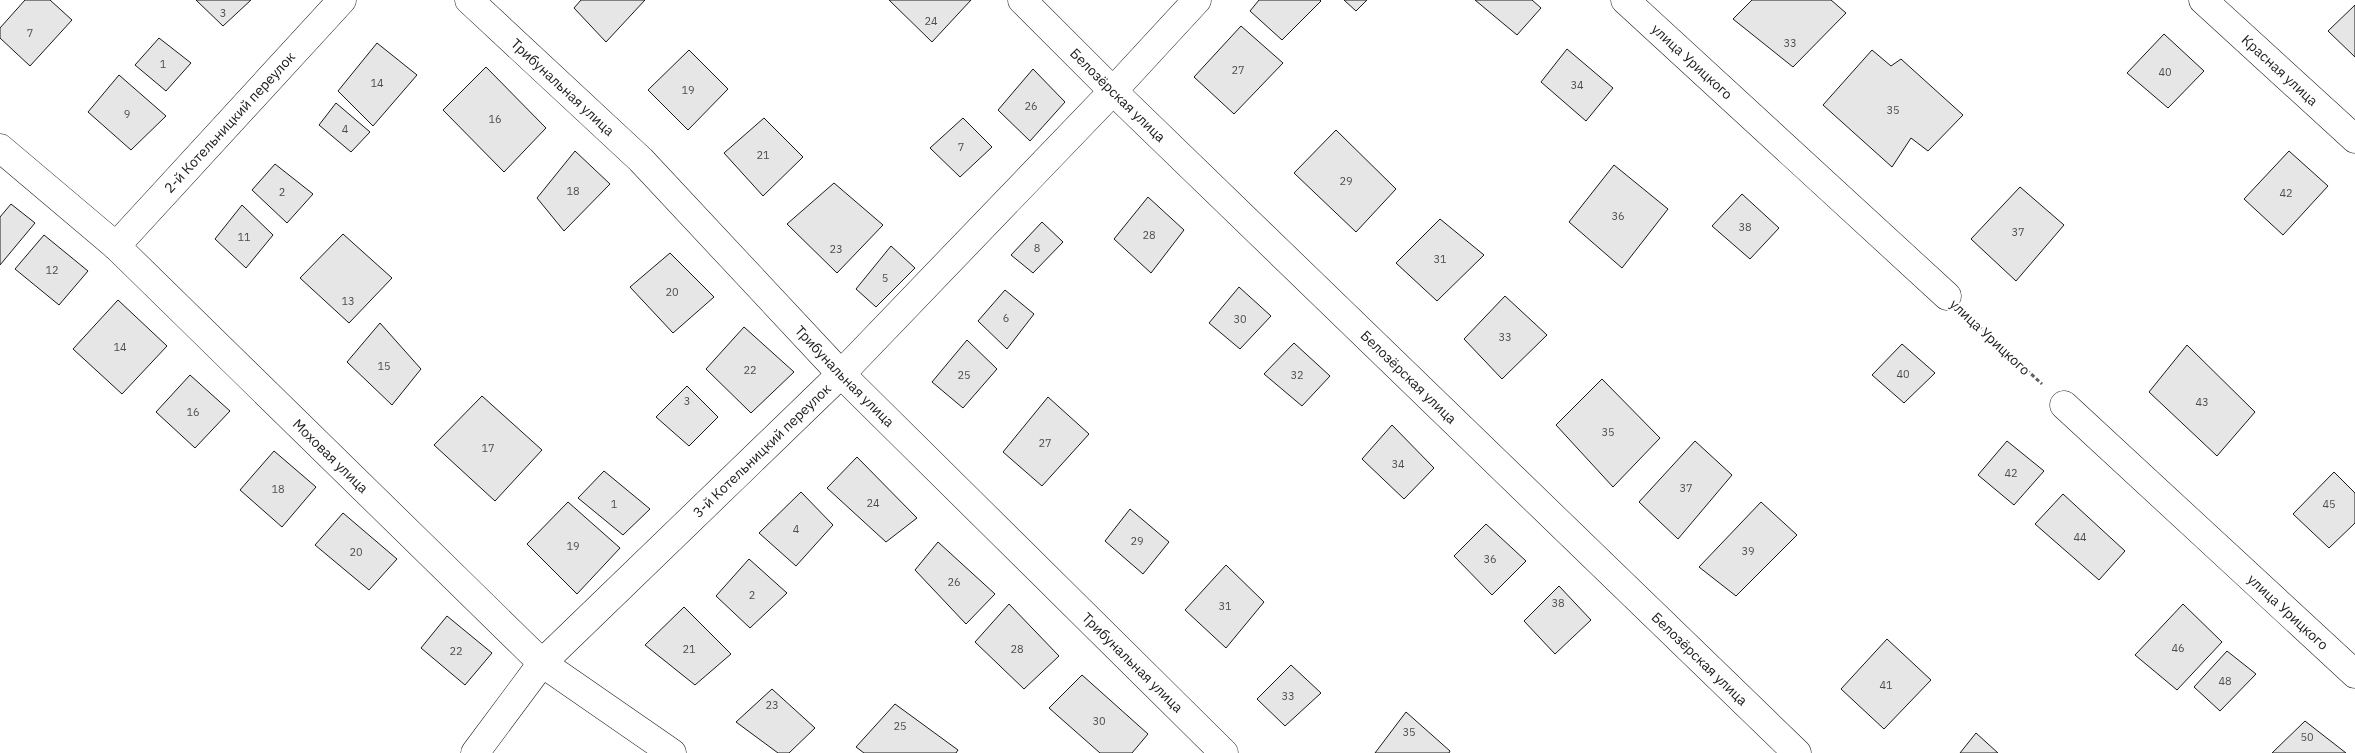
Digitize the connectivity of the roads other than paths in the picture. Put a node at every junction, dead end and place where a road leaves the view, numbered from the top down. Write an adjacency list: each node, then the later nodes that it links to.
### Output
1 (342, 0): 10 (street, 2-й Котельницкий переулок)
2 (469, 0): 12 (street, Трибунальная улица)
3 (1022, 0): 7 (street, Белозёрская улица)
4 (1197, 0): 7 (street, 3-й Котельницкий переулок)
5 (1625, 0): 11 (street, улица Урицкого)
6 (2203, 0): 8 (street, Красная улица)
7 (1113, 91): 12 (street, 3-й Котельницкий переулок); 19 (street, Белозёрская улица)
8 (2355, 140)
9 (0, 148): 10 (street, Моховая улица)
10 (116, 246): 14 (street, Моховая улица)
11 (1947, 296)
12 (841, 374): 14 (street, 3-й Котельницкий переулок); 18 (street, Трибунальная улица)
13 (2064, 405): 15 (street, улица Урицкого)
14 (542, 663): 16 (street, 3-й Котельницкий переулок); 17 (street, Моховая улица)
15 (2355, 674)
16 (475, 753)
17 (672, 753)
18 (1224, 753)
19 (1797, 753)

